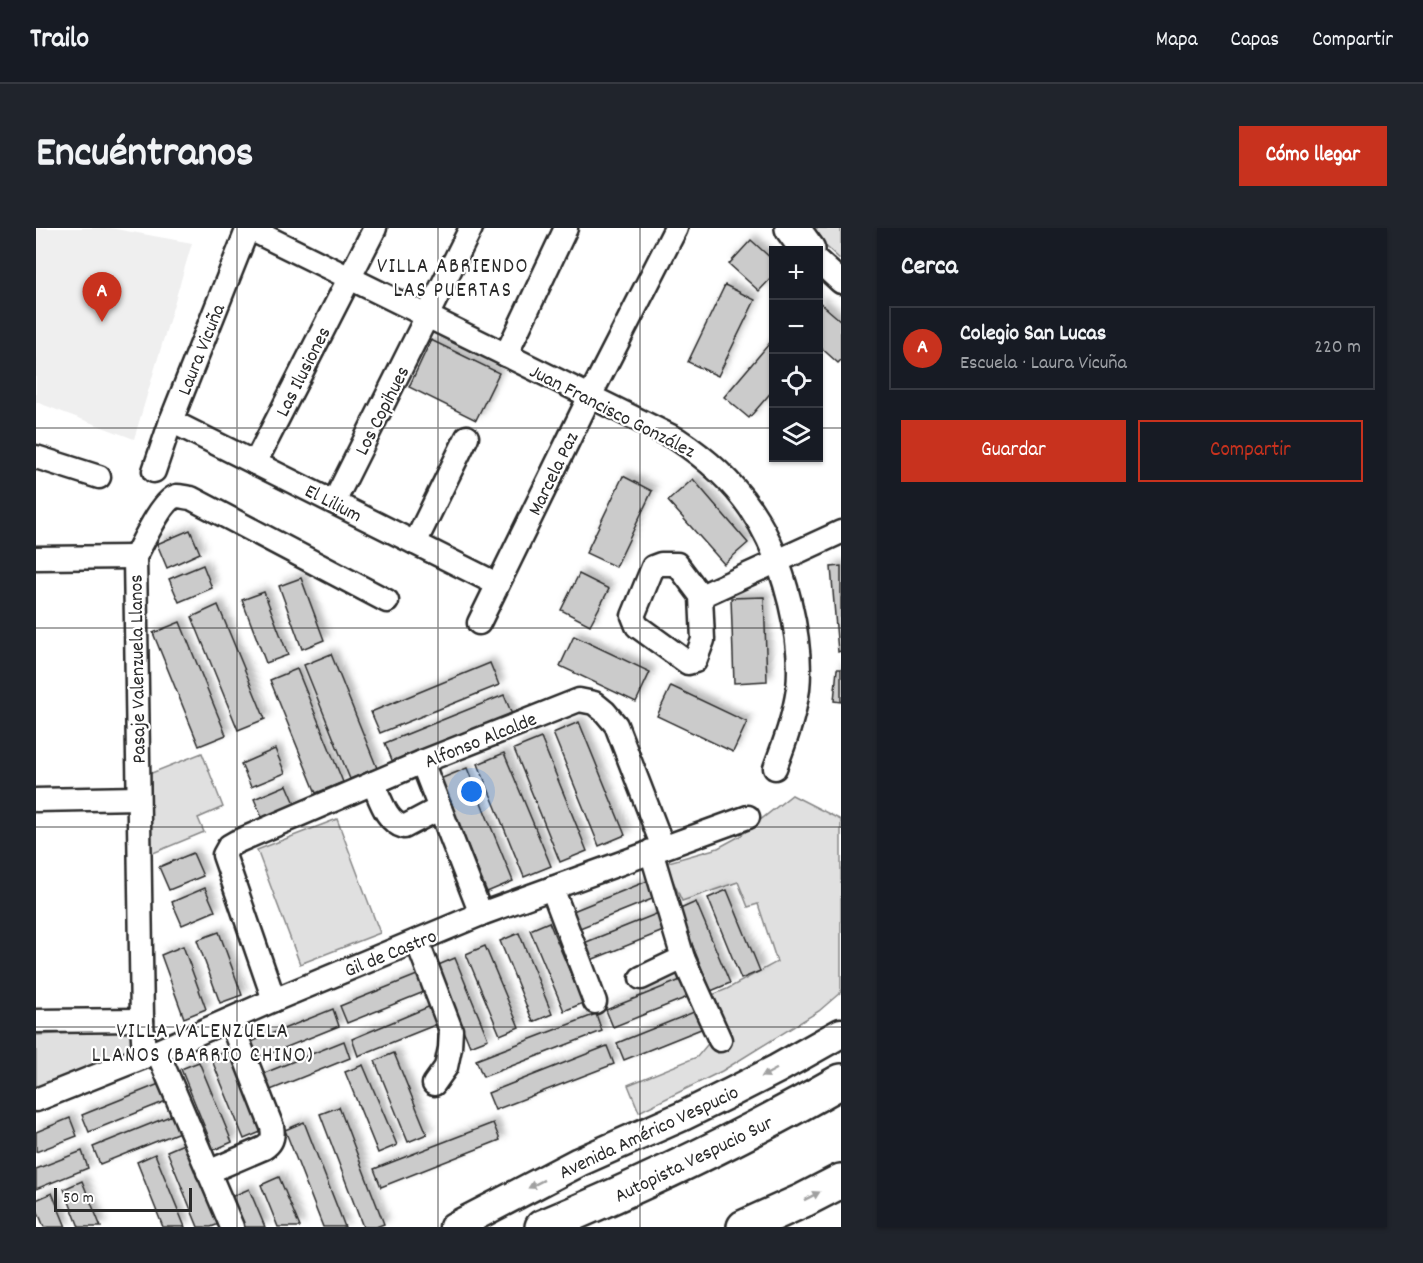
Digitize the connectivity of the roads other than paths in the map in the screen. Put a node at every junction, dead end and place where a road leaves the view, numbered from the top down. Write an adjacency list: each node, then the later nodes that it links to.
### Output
1 (248, 228): 11 (street, Juan Francisco González); 16 (street, Laura Vicuña)
2 (375, 228): 11 (street, Las Ilusiones)
3 (471, 228): 13 (street, Los Copihues)
4 (566, 228): 14 (street)
5 (676, 228): 15 (street, Marcela Paz)
6 (782, 228): 8 (street)
7 (792, 228): 9 (highway)
8 (803, 246)
9 (805, 246)
10 (823, 265): 12 (street)
11 (350, 279): 13 (street, Juan Francisco González); 19 (street, Las Ilusiones)
12 (841, 282)
13 (428, 317): 14 (street, Juan Francisco González); 22 (street, Los Copihues)
14 (506, 355): 15 (street, Juan Francisco González)
15 (590, 396): 27 (street, Juan Francisco González); 28 (street, Marcela Paz)
16 (171, 421): 19 (street, El Lilium); 20 (street, Laura Vicuña)
17 (467, 437): 24 (street)
18 (36, 457): 21 (street)
19 (255, 463): 22 (street, El Lilium)
20 (154, 471)
21 (99, 477)
22 (334, 502): 24 (street, El Lilium)
23 (841, 532): 27 (street)
24 (415, 543): 28 (street, El Lilium)
25 (135, 557): 26 (street); 30 (street, Pasaje Valenzuela Llanos); 35 (street, Pasaje Valenzuela Llanos)
26 (36, 558)
27 (777, 561): 29 (street); 33 (street, Juan Francisco González)
28 (497, 584): 31 (street, Marcela Paz)
29 (701, 596)
30 (387, 601)
31 (479, 623)
32 (422, 762): 34 (street, Alfonso Alcalde); 37 (street); 39 (street, Alfonso Alcalde)
33 (775, 768)
34 (373, 783): 37 (street); 45 (street, Alfonso Alcalde)
35 (138, 798): 36 (street); 47 (street, Pasaje Valenzuela Llanos)
36 (36, 800)
37 (440, 808): 41 (street)
38 (748, 817): 39 (street, Gil de Castro)
39 (657, 849): 40 (street, Gil de Castro); 43 (street, Alfonso Alcalde)
40 (552, 888): 41 (street, Gil de Castro); 46 (street)
41 (481, 914): 42 (street, Gil de Castro)
42 (417, 941): 45 (street, Gil de Castro); 55 (street)
43 (683, 958): 44 (street); 52 (street, Alfonso Alcalde)
44 (641, 978)
45 (274, 1000): 48 (street, Gil de Castro)
46 (595, 1002)
47 (142, 1020): 49 (street); 53 (street, Pasaje Valenzuela Llanos)
48 (230, 1020): 53 (street, Gil de Castro); 57 (street)
49 (36, 1021)
50 (841, 1024): 51 (street)
51 (831, 1039): 60 (main road, Avenida Américo Vespucio, one-way to 60)
52 (720, 1040)
53 (151, 1054): 56 (street, Gil de Castro); 57 (street, Pasaje Valenzuela Llanos)
54 (841, 1081): 61 (highway, Autopista Vespucio Sur)
55 (434, 1084)
56 (36, 1100)
57 (208, 1172): 59 (street, Pasaje Valenzuela Llanos)
58 (841, 1181): 62 (highway, one-way to 58)
59 (232, 1227)
60 (454, 1227)
61 (542, 1227)
62 (744, 1227)

